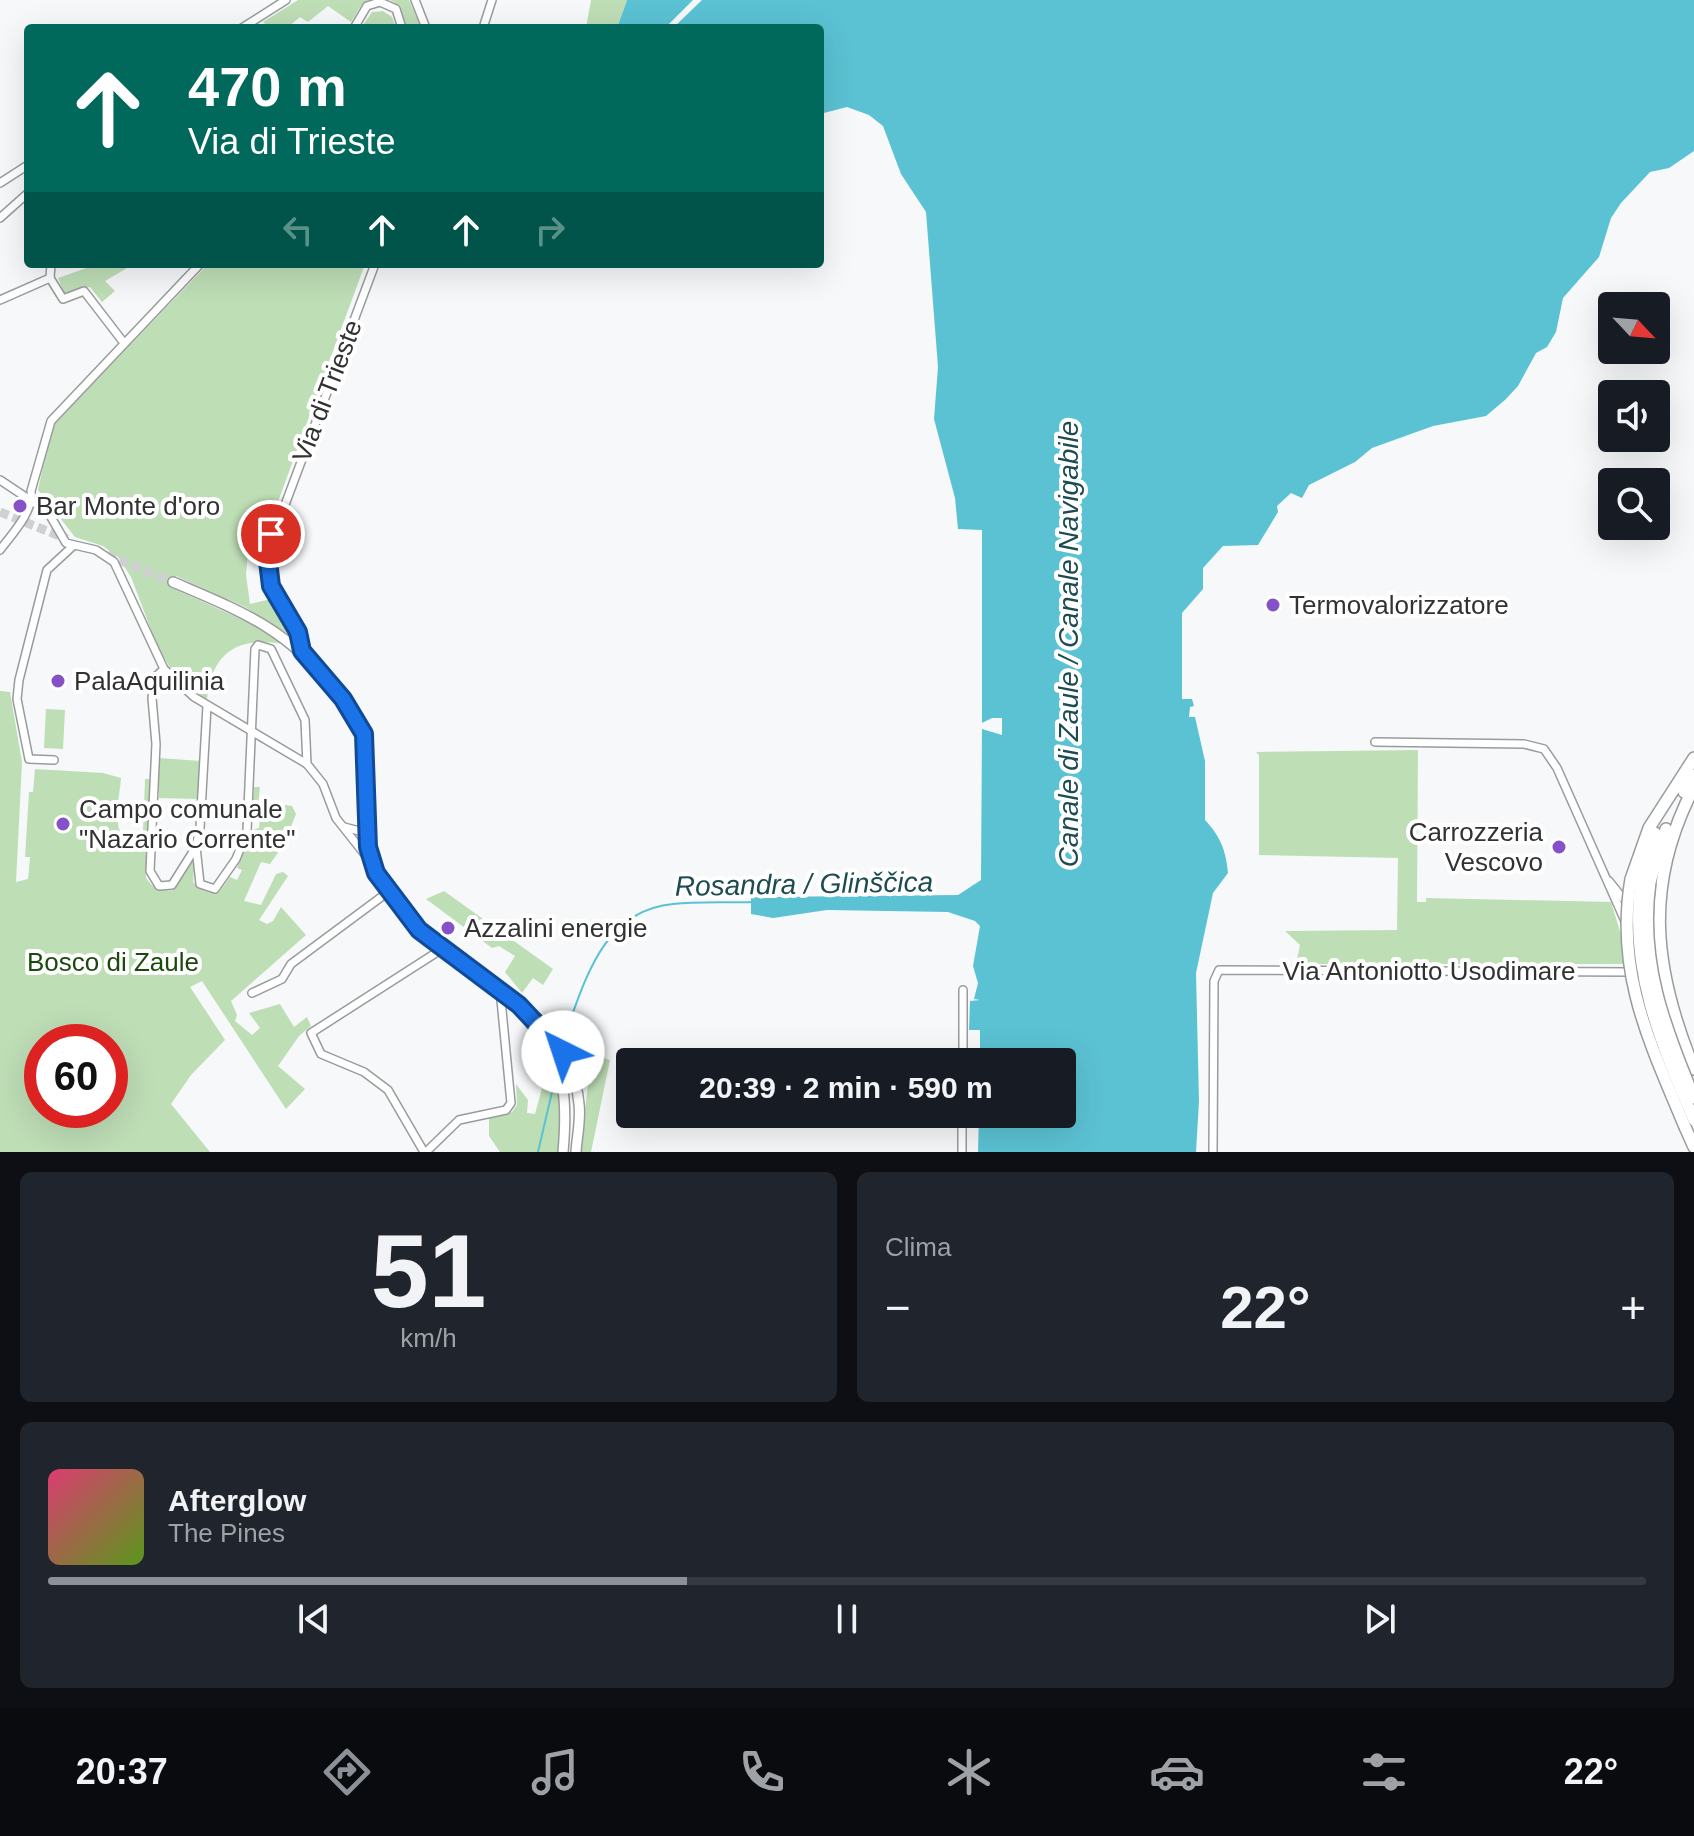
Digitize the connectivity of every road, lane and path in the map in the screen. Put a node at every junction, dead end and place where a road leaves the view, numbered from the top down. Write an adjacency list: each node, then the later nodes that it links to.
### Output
1 (286, 0): 4 (street)
2 (415, 0): 7 (street)
3 (492, 0): 8 (street)
4 (248, 24)
5 (356, 24): 6 (street)
6 (401, 24)
7 (424, 24)
8 (484, 24)
9 (24, 168): 10 (street)
10 (0, 183)
11 (24, 197): 12 (street)
12 (0, 218)
13 (51, 268): 16 (street)
14 (196, 268): 18 (street)
15 (374, 268): 24 (street, Via di Trieste)
16 (50, 278): 17 (street); 18 (street)
17 (0, 300)
18 (124, 343): 20 (street)
19 (0, 480): 20 (street)
20 (32, 499): 21 (street); 22 (street)
21 (73, 546): 25 (street); 30 (street)
22 (0, 550)
23 (173, 582): 24 (main road)
24 (302, 651): 35 (main road)
25 (164, 669): 26 (street); 36 (street)
26 (207, 706): 27 (street); 36 (street)
27 (252, 730): 31 (street); 31 (street); 36 (street)
28 (1375, 742): 38 (street)
29 (1694, 758): 39 (highway)
30 (54, 760)
31 (307, 764): 34 (street)
32 (1694, 775): 39 (highway)
33 (1694, 787): 49 (highway)
34 (342, 826): 35 (street); 37 (street)
35 (367, 833): 37 (main road)
36 (196, 847)
37 (370, 861): 40 (main road)
38 (1605, 877): 42 (street); 43 (street)
39 (1641, 881): 51 (highway, bridge); 52 (highway, bridge)
40 (388, 892): 41 (main road); 45 (street)
41 (442, 949): 46 (main road); 55 (street)
42 (1655, 971): 43 (street, Via Antoniotto Usodimare); 50 (street)
43 (1642, 972): 52 (street); 59 (street, Via Antoniotto Usodimare)
44 (963, 990): 48 (street)
45 (252, 993)
46 (504, 993): 47 (main road); 55 (street)
47 (530, 1015): 56 (main road); 57 (main road)
48 (963, 1048)
49 (1694, 1069)
50 (1694, 1091)
51 (1694, 1098)
52 (1691, 1125): 54 (highway)
53 (962, 1128): 58 (street)
54 (1694, 1147)
55 (425, 1152)
56 (563, 1152)
57 (576, 1152)
58 (962, 1152)
59 (1213, 1152)

